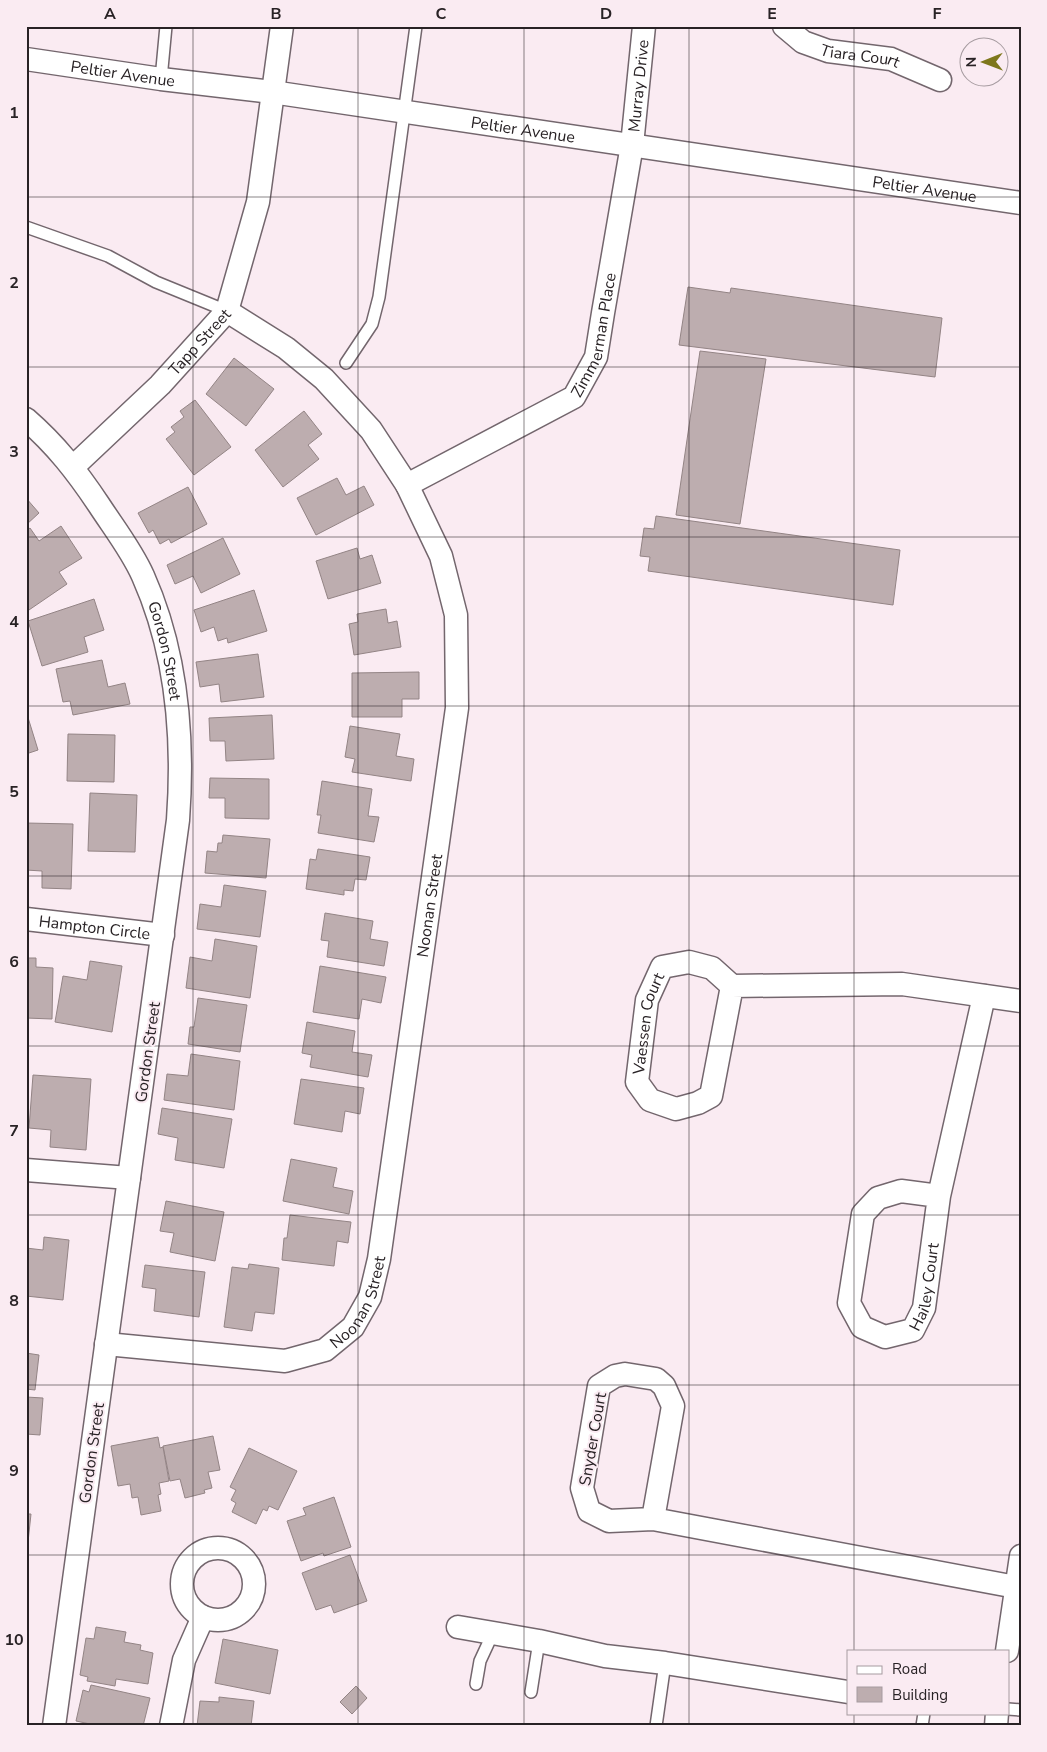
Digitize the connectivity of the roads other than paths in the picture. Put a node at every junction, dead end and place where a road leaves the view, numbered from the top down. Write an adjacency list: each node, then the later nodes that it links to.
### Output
1 (166, 26): 7 (lane)
2 (282, 26): 9 (street, Tapp Street)
3 (416, 26): 10 (lane)
4 (644, 26): 11 (street, Murray Drive)
5 (784, 26): 8 (street, Tiara Court)
6 (26, 59): 7 (street, Peltier Avenue)
7 (160, 79): 9 (street, Peltier Avenue)
8 (940, 80)
9 (272, 92): 10 (street, Peltier Avenue); 14 (street, Tapp Street)
10 (404, 112): 11 (street, Peltier Avenue); 15 (lane)
11 (632, 145): 12 (street, Peltier Avenue); 18 (street, Zimmerman Place)
12 (1021, 202)
13 (26, 227): 14 (lane)
14 (228, 311): 17 (street, Tapp Street); 18 (street, Noonan Street)
15 (346, 363)
16 (26, 419): 17 (street, Gordon Street)
17 (73, 467): 20 (street, Gordon Street)
18 (407, 485): 27 (street, Noonan Street)
19 (26, 919): 20 (street, Hampton Circle)
20 (163, 935): 25 (street, Gordon Street)
21 (732, 986): 21 (street, Vaessen Court); 22 (street)
22 (984, 996): 23 (street); 26 (street, Hailey Court)
23 (1021, 1001)
24 (26, 1170): 25 (street)
25 (130, 1178): 27 (street, Gordon Street)
26 (939, 1196): 26 (street, Hailey Court)
27 (106, 1344): 40 (street, Gordon Street)
28 (653, 1519): 28 (street, Snyder Court); 30 (street, Snyder Court)
29 (1021, 1556): 30 (street)
30 (1016, 1587): 35 (street)
31 (203, 1617): 41 (street)
32 (458, 1628): 33 (street)
33 (492, 1633): 34 (street); 37 (lane)
34 (539, 1641): 36 (street); 38 (lane)
35 (1007, 1650)
36 (665, 1663): 39 (street); 42 (lane)
37 (476, 1684)
38 (531, 1692)
39 (847, 1692)
40 (54, 1726)
41 (171, 1726)
42 (656, 1726)

